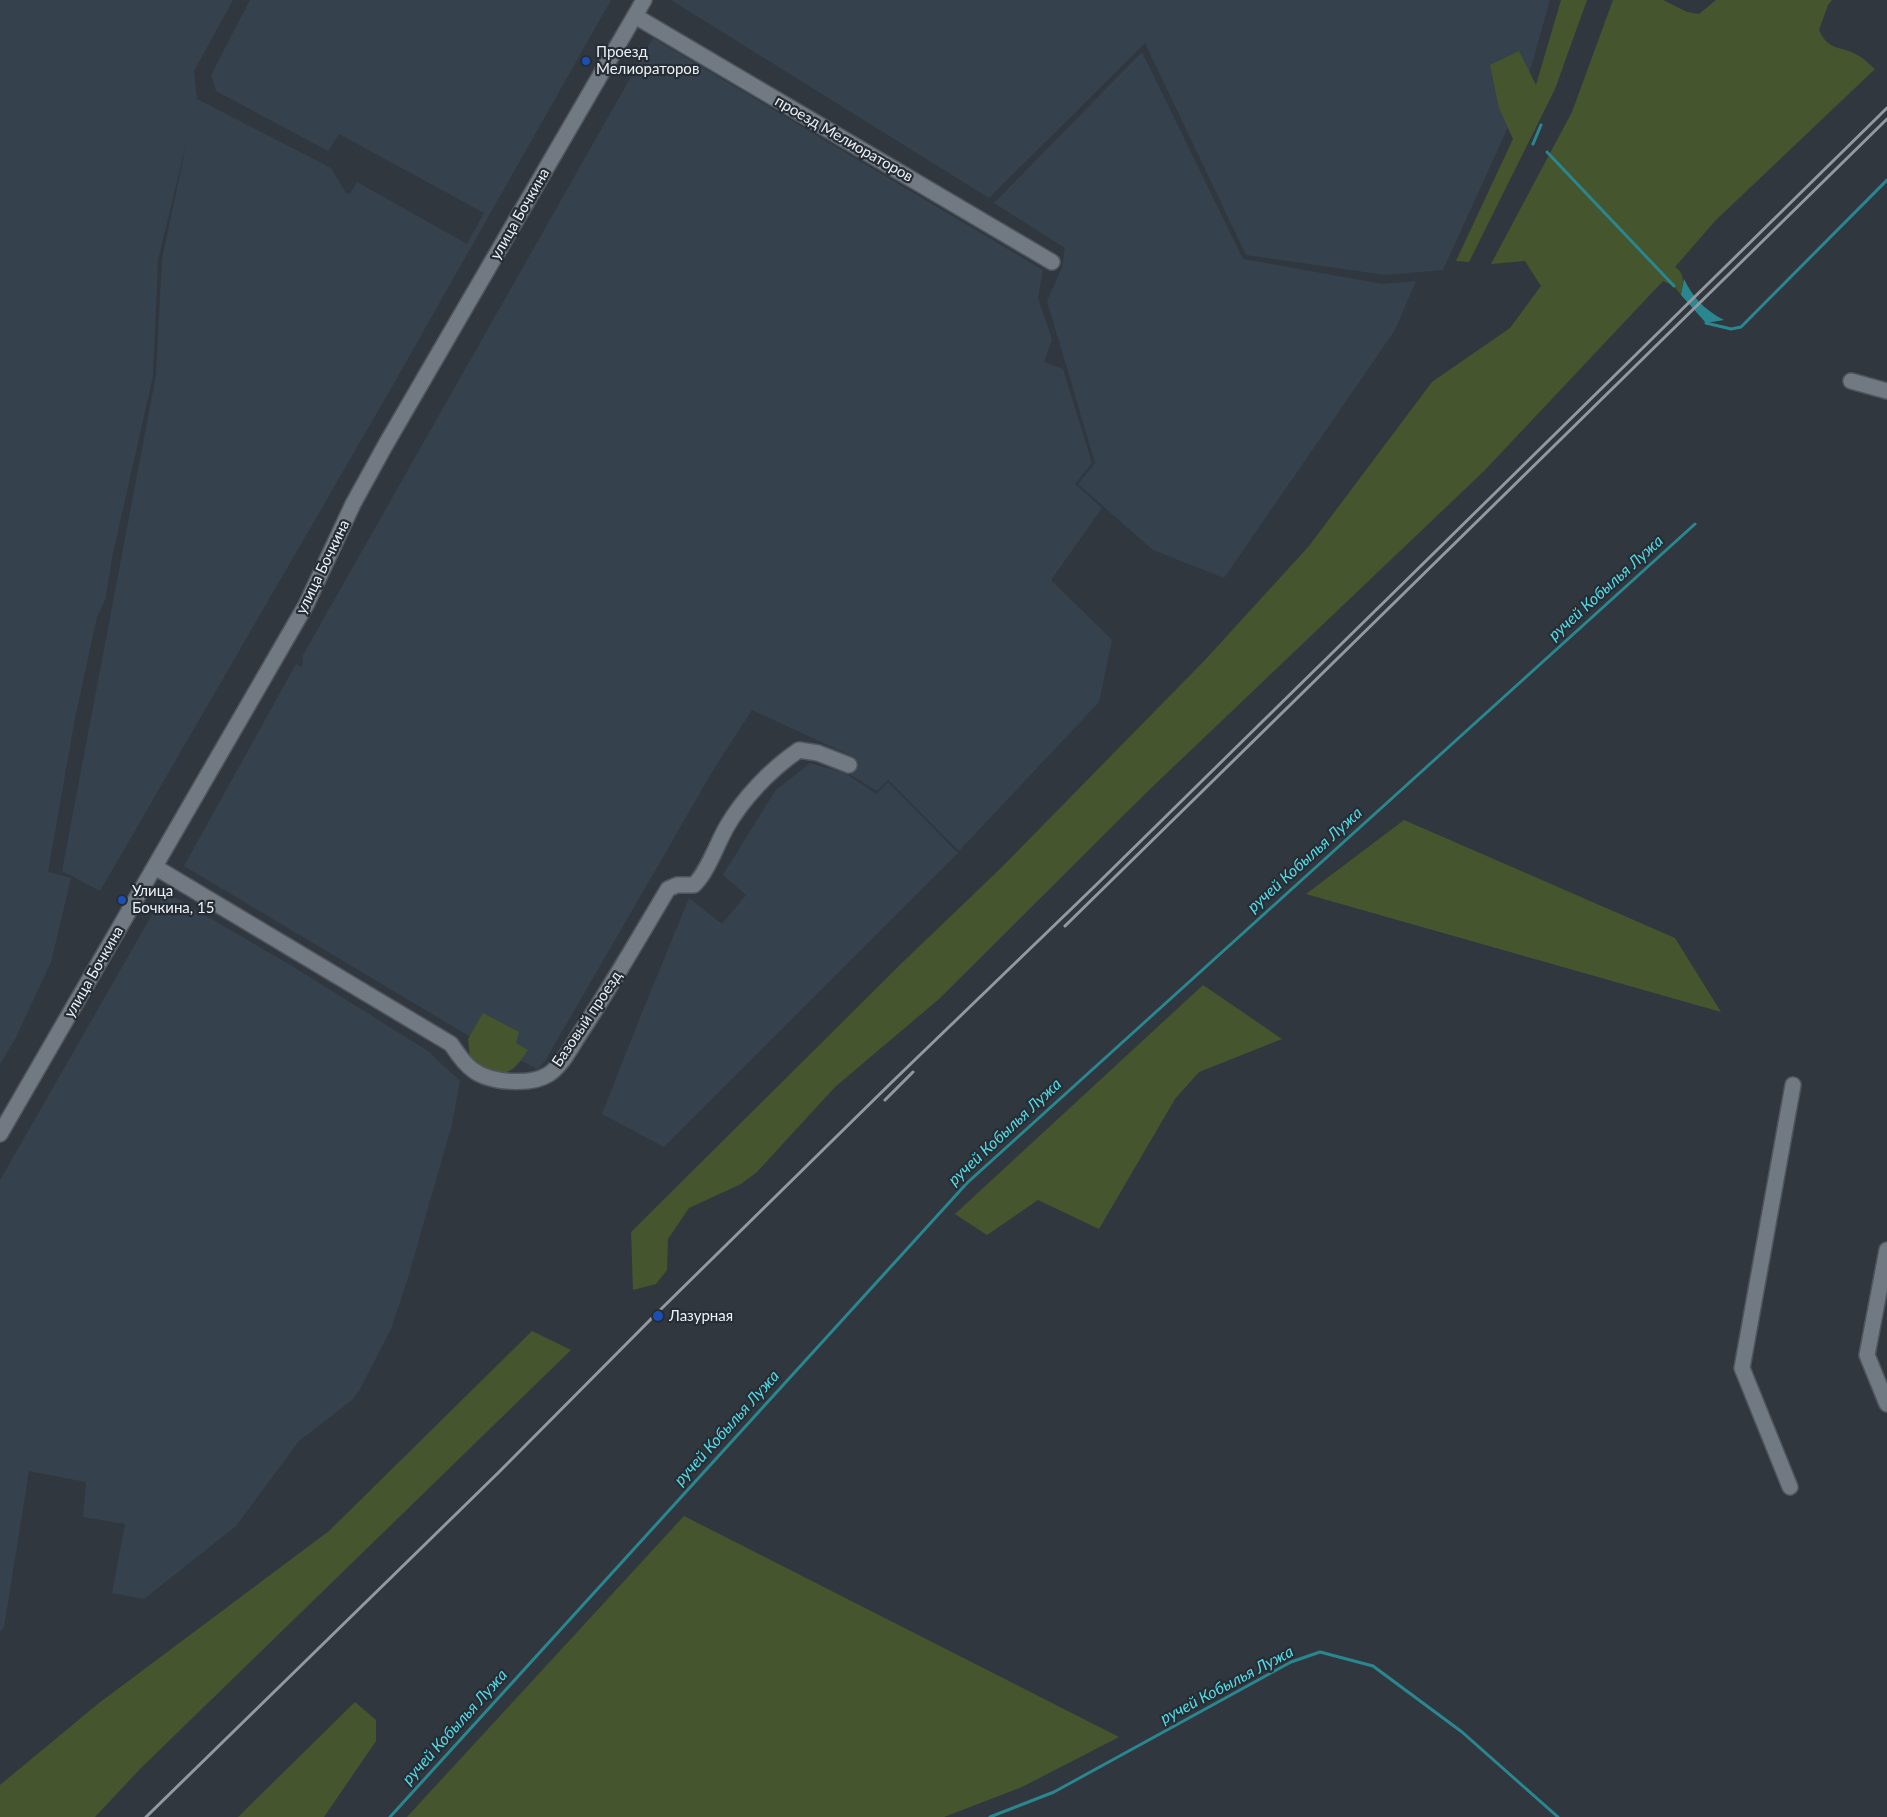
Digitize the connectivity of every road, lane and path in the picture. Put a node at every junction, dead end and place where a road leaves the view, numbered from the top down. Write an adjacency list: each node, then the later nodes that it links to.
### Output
1 (644, 0): 2 (street, улица Бочкина)
2 (635, 16): 3 (street, проезд Мелиораторов); 7 (street, улица Бочкина)
3 (1052, 262)
4 (1851, 381): 5 (street)
5 (1887, 391)
6 (849, 765): 7 (street, Базовый проезд)
7 (156, 867): 9 (street, улица Бочкина)
8 (1793, 1085): 12 (street)
9 (0, 1134)
10 (1887, 1250): 11 (street)
11 (1887, 1404)
12 (1790, 1487)

